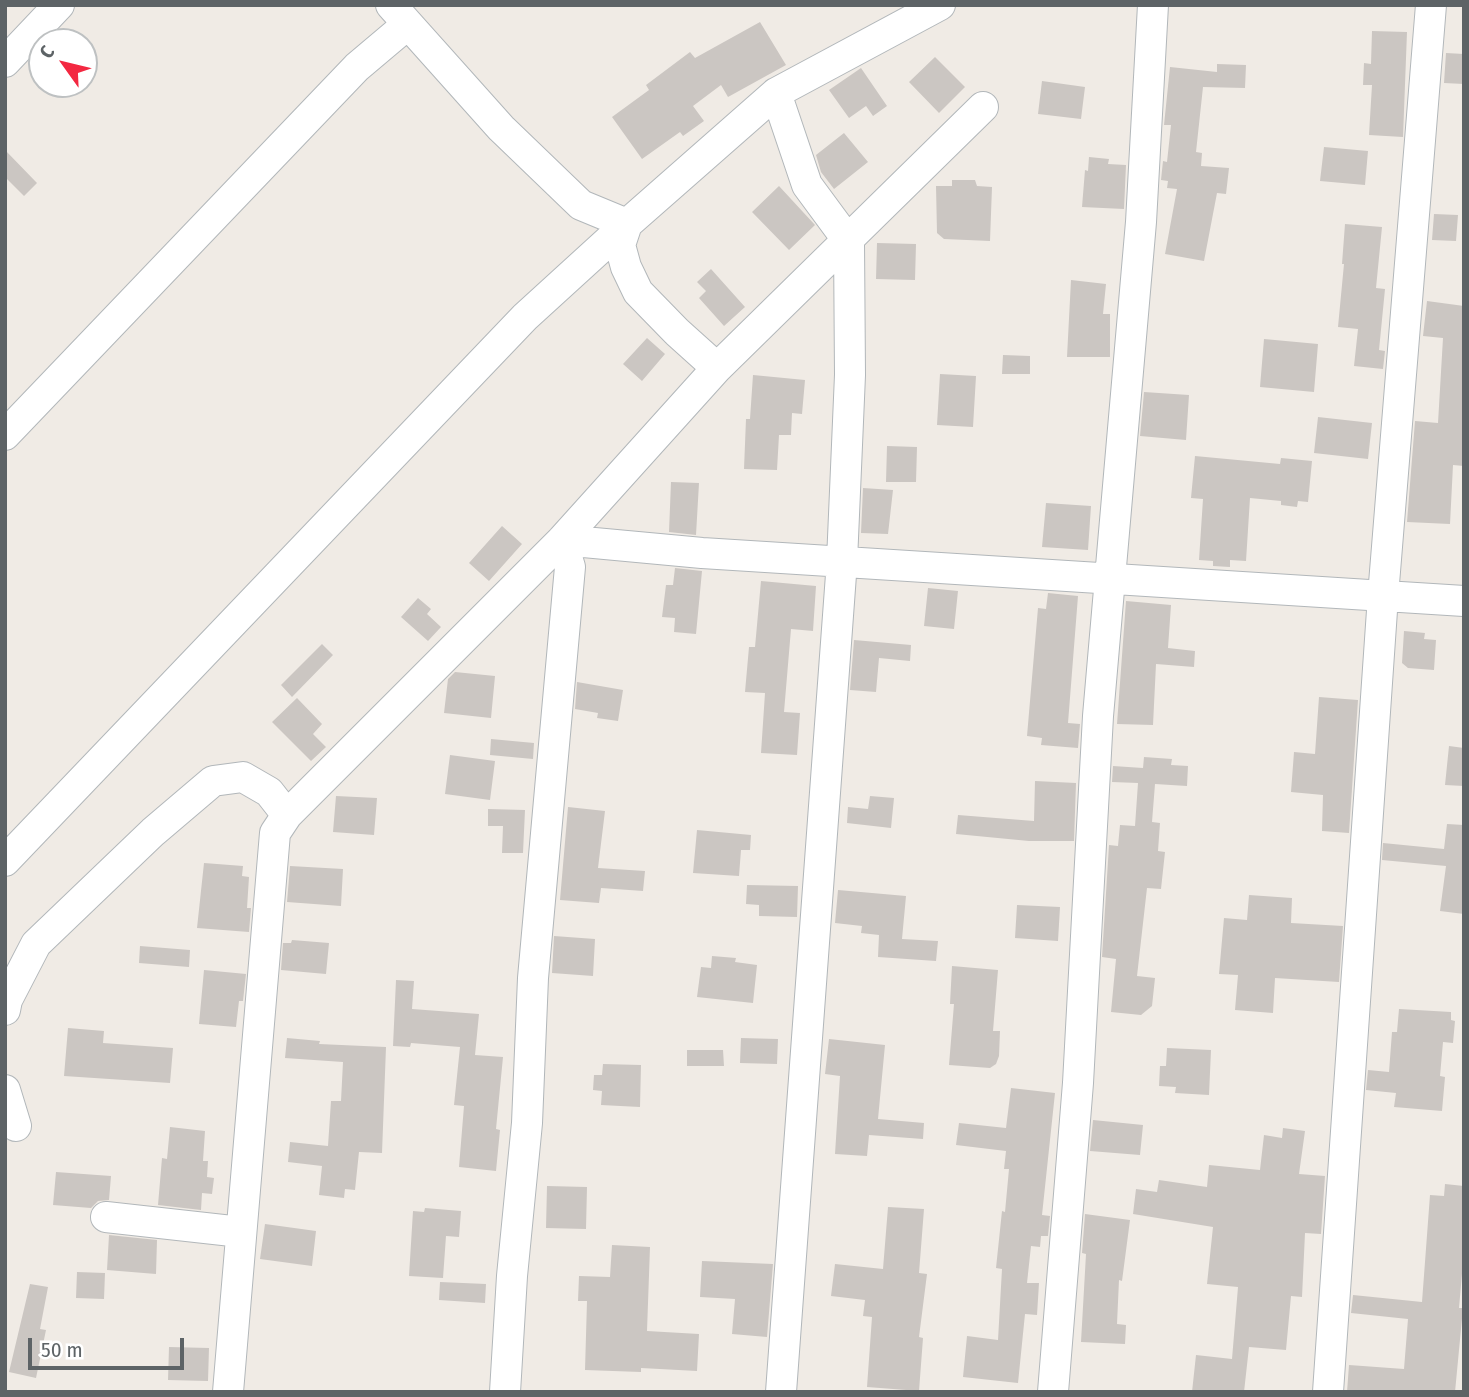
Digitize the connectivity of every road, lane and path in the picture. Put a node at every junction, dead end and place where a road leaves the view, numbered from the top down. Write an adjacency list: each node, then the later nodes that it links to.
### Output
1 (60, 5): 6 (street)
2 (940, 5): 7 (street)
3 (1153, 5): 15 (street)
4 (1431, 5): 16 (street)
5 (399, 15): 9 (street); 12 (street)
6 (5, 62)
7 (776, 93): 9 (street); 10 (street)
8 (984, 107): 10 (street)
9 (627, 224): 11 (street); 19 (street)
10 (849, 242): 11 (street); 14 (street)
11 (717, 368): 13 (street)
12 (5, 435)
13 (562, 540): 14 (street); 18 (street); 26 (street)
14 (842, 561): 15 (street); 27 (street)
15 (1109, 578): 16 (street); 28 (street)
16 (1383, 596): 17 (street); 29 (street)
17 (1464, 601)
18 (287, 815): 20 (street); 24 (street)
19 (5, 861)
20 (5, 1010)
21 (5, 1090): 22 (street)
22 (16, 1126)
23 (106, 1217): 24 (street)
24 (240, 1232): 25 (street)
25 (228, 1392)
26 (505, 1392)
27 (781, 1392)
28 (1054, 1392)
29 (1328, 1392)

